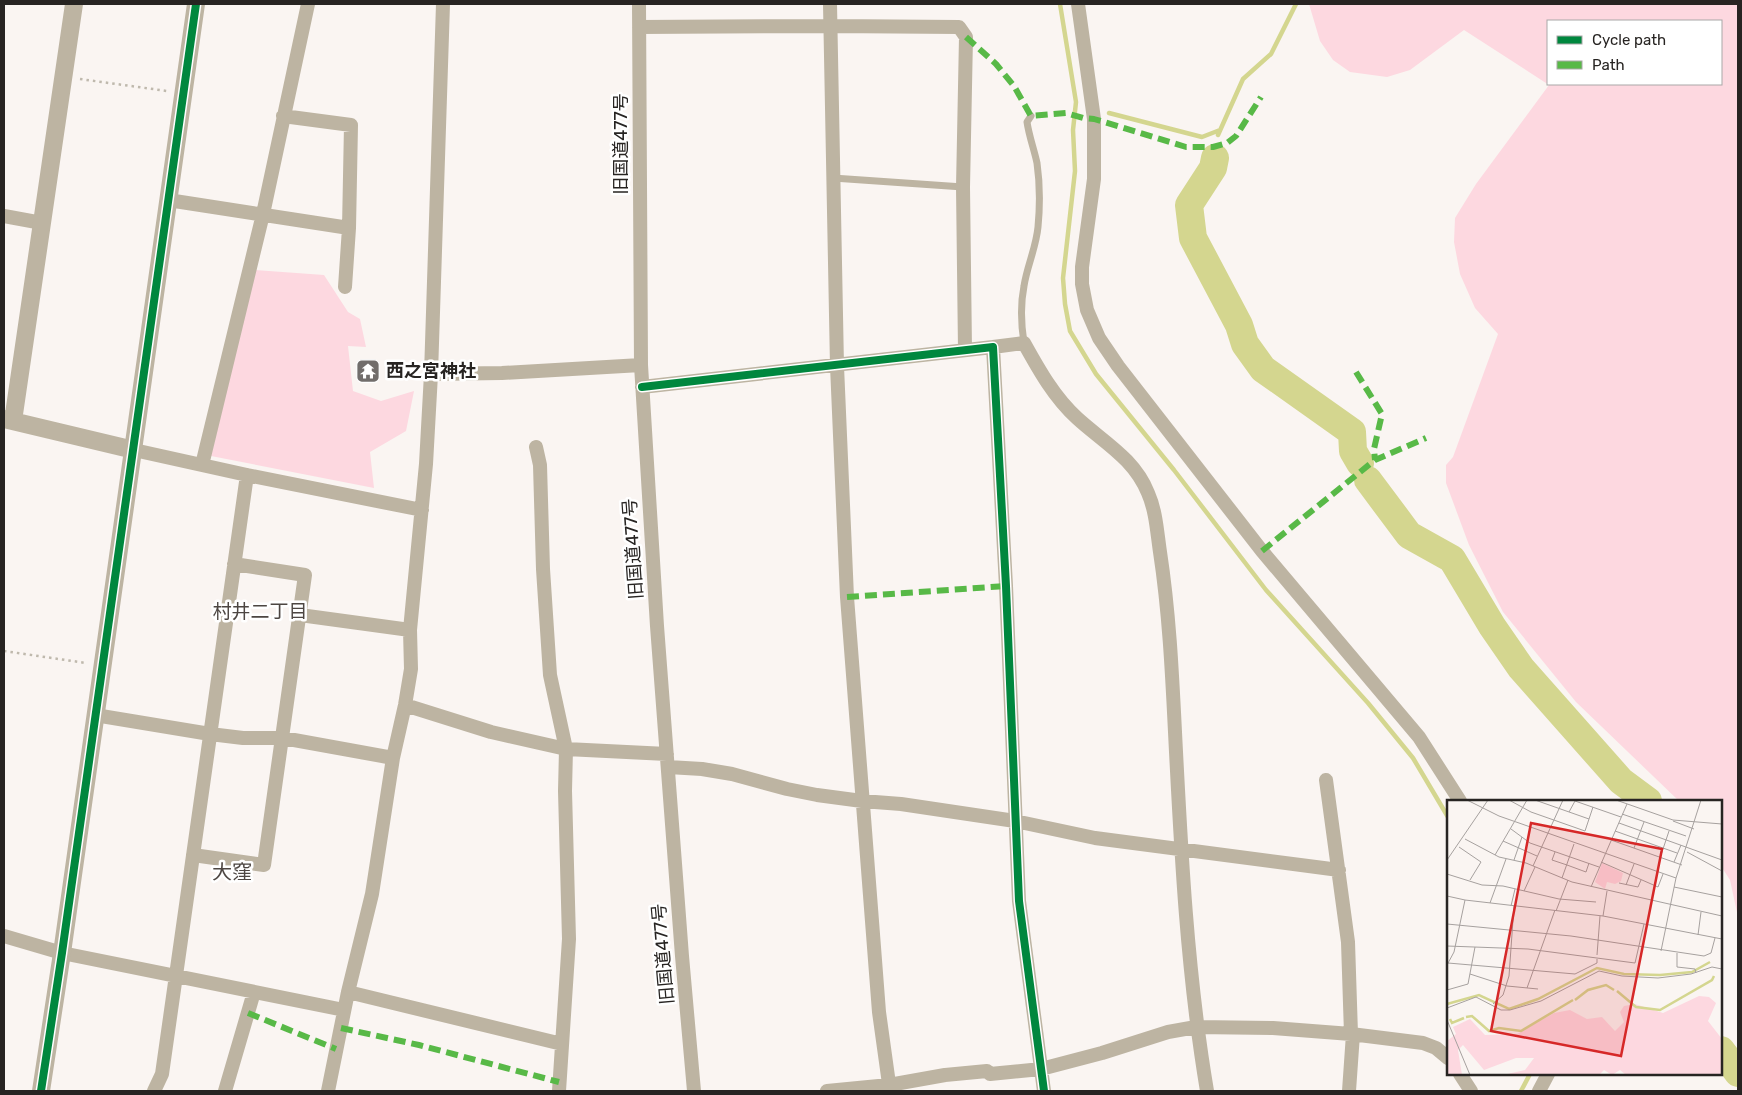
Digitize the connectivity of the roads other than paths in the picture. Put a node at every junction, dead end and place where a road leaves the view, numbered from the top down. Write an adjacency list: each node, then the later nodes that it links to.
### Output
1 (74, 4): 17 (street)
2 (196, 4): 14 (street)
3 (308, 4): 10 (street)
4 (443, 4): 25 (street)
5 (639, 4): 9 (street, 旧国道477号)
6 (830, 4): 8 (street)
7 (1078, 4): 44 (street)
8 (831, 26): 9 (street); 12 (street); 13 (street)
9 (639, 27): 23 (street, 旧国道477号)
10 (283, 116): 15 (street); 18 (street)
11 (1031, 116): 20 (lane)
12 (834, 178): 13 (lane); 24 (street)
13 (963, 187): 22 (street)
14 (168, 200): 15 (street); 29 (street)
15 (264, 214): 18 (street); 30 (street)
16 (4, 216): 17 (street)
17 (42, 223): 27 (street)
18 (349, 228): 19 (street)
19 (345, 287)
20 (1024, 343): 21 (street); 47 (street)
21 (993, 347): 22 (street); 46 (street)
22 (965, 350): 24 (street)
23 (641, 365): 25 (street); 26 (street, 旧国道477号)
24 (837, 366): 26 (street); 45 (street)
25 (431, 374): 32 (street)
26 (642, 387): 42 (street, 旧国道477号)
27 (8, 420): 29 (street)
28 (536, 447): 40 (street)
29 (134, 450): 30 (street); 37 (street)
30 (202, 465): 31 (street)
31 (247, 475): 32 (street); 33 (street)
32 (422, 510): 35 (street)
33 (234, 564): 34 (street); 38 (street)
34 (300, 615): 35 (street); 39 (street)
35 (410, 630): 36 (street)
36 (405, 705): 40 (street); 41 (street)
37 (95, 716): 38 (street); 51 (street)
38 (210, 734): 39 (street); 48 (street)
39 (283, 738): 41 (street); 48 (street)
40 (566, 749): 42 (street); 58 (street)
41 (392, 758): 54 (street)
42 (667, 761): 45 (street); 69 (street, 旧国道477号)
43 (1326, 780): 49 (street)
44 (1459, 800)
45 (862, 801): 46 (street); 63 (street)
46 (1015, 821): 47 (street); 60 (street)
47 (1181, 850): 49 (street); 56 (street)
48 (193, 856): 52 (street)
49 (1339, 870): 57 (street)
50 (4, 936): 51 (street)
51 (62, 954): 52 (street); 64 (street)
52 (176, 976): 53 (street); 65 (street)
53 (254, 992): 55 (street); 66 (street)
54 (348, 992): 55 (street); 58 (street)
55 (344, 1010): 67 (street)
56 (1196, 1027): 57 (street); 60 (street); 72 (street)
57 (1352, 1034): 59 (street); 73 (street)
58 (562, 1044): 68 (street)
59 (1447, 1057)
60 (1041, 1069): 63 (street); 71 (street)
61 (1461, 1075): 74 (street)
62 (1547, 1075): 75 (street)
63 (889, 1088): 70 (street)
64 (41, 1091)
65 (154, 1091)
66 (225, 1091)
67 (328, 1091)
68 (559, 1091)
69 (694, 1091)
70 (827, 1091)
71 (1044, 1091)
72 (1207, 1091)
73 (1349, 1091)
74 (1471, 1091)
75 (1539, 1091)

